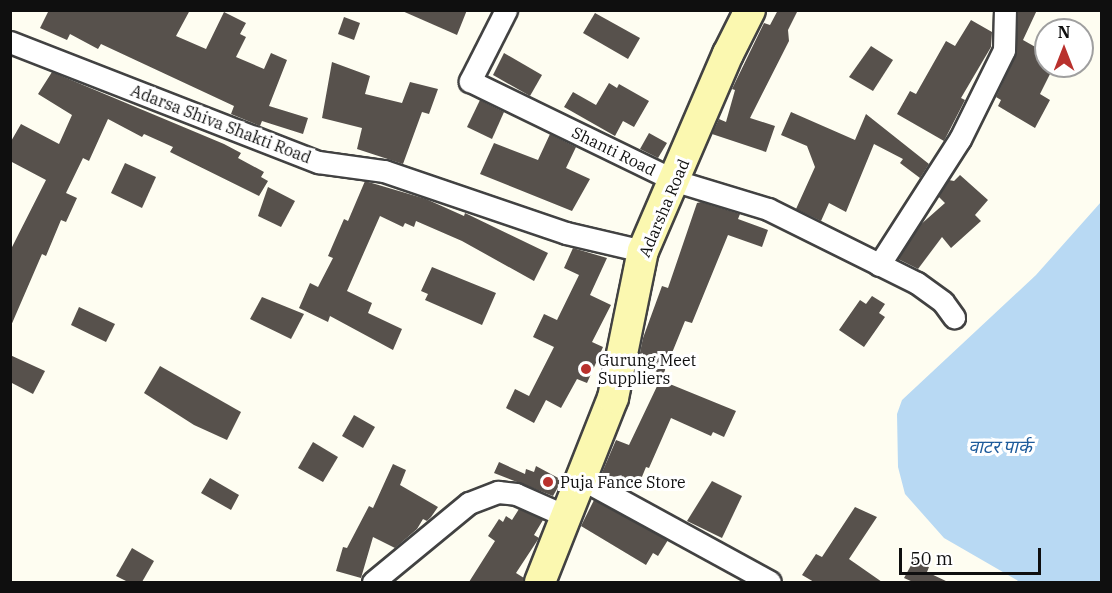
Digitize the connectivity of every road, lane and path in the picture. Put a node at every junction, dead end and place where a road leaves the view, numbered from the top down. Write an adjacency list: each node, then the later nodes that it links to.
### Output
1 (506, 10): 5 (street, Shanti Road)
2 (750, 10): 5 (main road, Adarsha Road)
3 (1005, 10): 7 (street)
4 (10, 42): 6 (street, Adarsa Shiva Shakti Road)
5 (676, 181): 6 (main road, Adarsha Road); 7 (street, Shanti Road)
6 (643, 251): 9 (main road, Adarsha Road)
7 (879, 264): 8 (street, Shanti Road)
8 (954, 317)
9 (582, 479): 10 (main road, Adarsha Road); 13 (street)
10 (568, 517): 11 (street); 12 (main road, Adarsha Road)
11 (373, 582)
12 (540, 582)
13 (770, 582)

